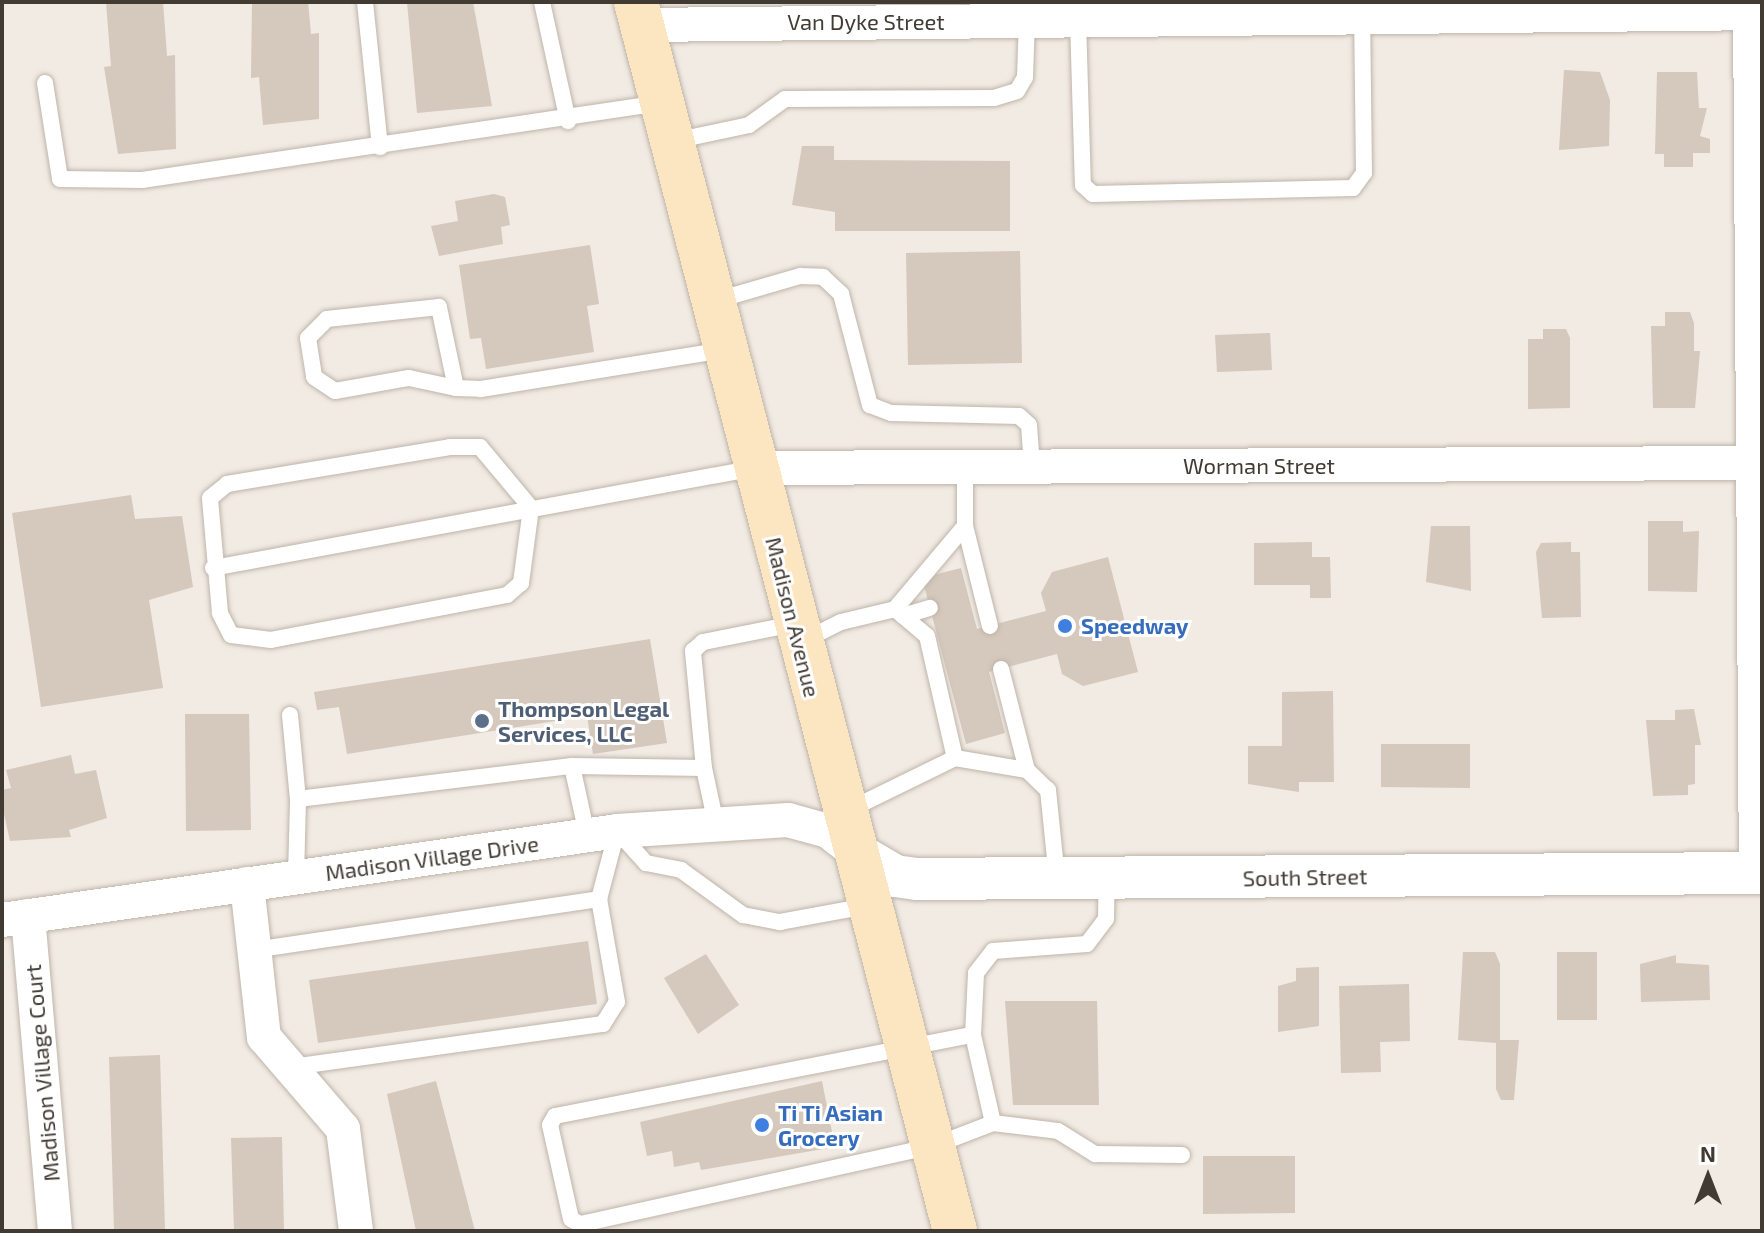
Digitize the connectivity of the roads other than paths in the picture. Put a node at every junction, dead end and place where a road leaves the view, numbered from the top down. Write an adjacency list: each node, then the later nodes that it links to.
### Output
1 (365, 2): 14 (lane)
2 (542, 2): 12 (lane)
3 (1754, 9): 9 (street, Van Dyke Street); 18 (street)
4 (1247, 11): 9 (street, Van Dyke Street); 10 (street, Van Dyke Street)
5 (924, 12): 6 (street, Van Dyke Street); 8 (street, Van Dyke Street)
6 (753, 13): 7 (street, Van Dyke Street)
7 (639, 14): 13 (main road, Madison Avenue)
8 (1036, 15): 10 (street, Van Dyke Street); 13 (lane)
9 (1362, 18): 10 (lane)
10 (1078, 20)
11 (45, 83): 14 (lane)
12 (568, 121): 13 (lane); 14 (lane)
13 (668, 122): 15 (main road, Madison Avenue)
14 (380, 147)
15 (714, 301): 16 (main road, Madison Avenue); 20 (lane)
16 (726, 350): 17 (lane); 21 (main road, Madison Avenue)
17 (456, 388): 17 (lane)
18 (1758, 463): 20 (street, Worman Street); 40 (street)
19 (965, 467): 20 (street, Worman Street); 21 (street, Worman Street); 23 (lane)
20 (1032, 467)
21 (757, 468): 22 (lane); 28 (main road, Madison Avenue)
22 (531, 508): 24 (lane); 24 (lane); 24 (lane)
23 (965, 526): 26 (lane); 27 (lane)
24 (213, 568)
25 (930, 608): 26 (lane)
26 (899, 613): 28 (lane); 31 (lane)
27 (990, 626)
28 (796, 634): 33 (lane); 36 (main road, Madison Avenue)
29 (998, 673): 34 (lane)
30 (290, 715): 35 (lane)
31 (955, 758): 34 (lane); 36 (lane)
32 (572, 766): 33 (lane); 35 (lane); 38 (lane)
33 (704, 768): 37 (lane)
34 (1027, 770): 42 (lane)
35 (298, 799): 41 (lane)
36 (845, 811): 39 (main road, Madison Avenue)
37 (716, 824): 38 (street, Madison Village Drive); 39 (street, Madison Village Drive)
38 (602, 833): 41 (street, Madison Village Drive); 45 (lane); 46 (lane)
39 (856, 853): 42 (street, South Street); 46 (main road, Madison Avenue)
40 (1759, 873): 43 (street, South Street)
41 (296, 877): 44 (street, Madison Village Drive)
42 (1057, 879): 43 (street, South Street)
43 (1107, 879): 49 (lane)
44 (247, 884): 47 (street, Madison Village Drive); 48 (street)
45 (599, 899): 48 (lane); 51 (lane)
46 (869, 906): 50 (main road, Madison Avenue)
47 (15, 918): 55 (street, Madison Village Court)
48 (254, 950): 51 (street)
49 (973, 1035): 50 (lane); 52 (lane)
50 (908, 1051): 53 (main road, Madison Avenue); 53 (lane)
51 (286, 1068): 56 (street)
52 (993, 1123): 53 (lane); 54 (lane)
53 (933, 1146): 57 (main road, Madison Avenue)
54 (1182, 1155)
55 (55, 1231)
56 (356, 1231)
57 (955, 1231)

